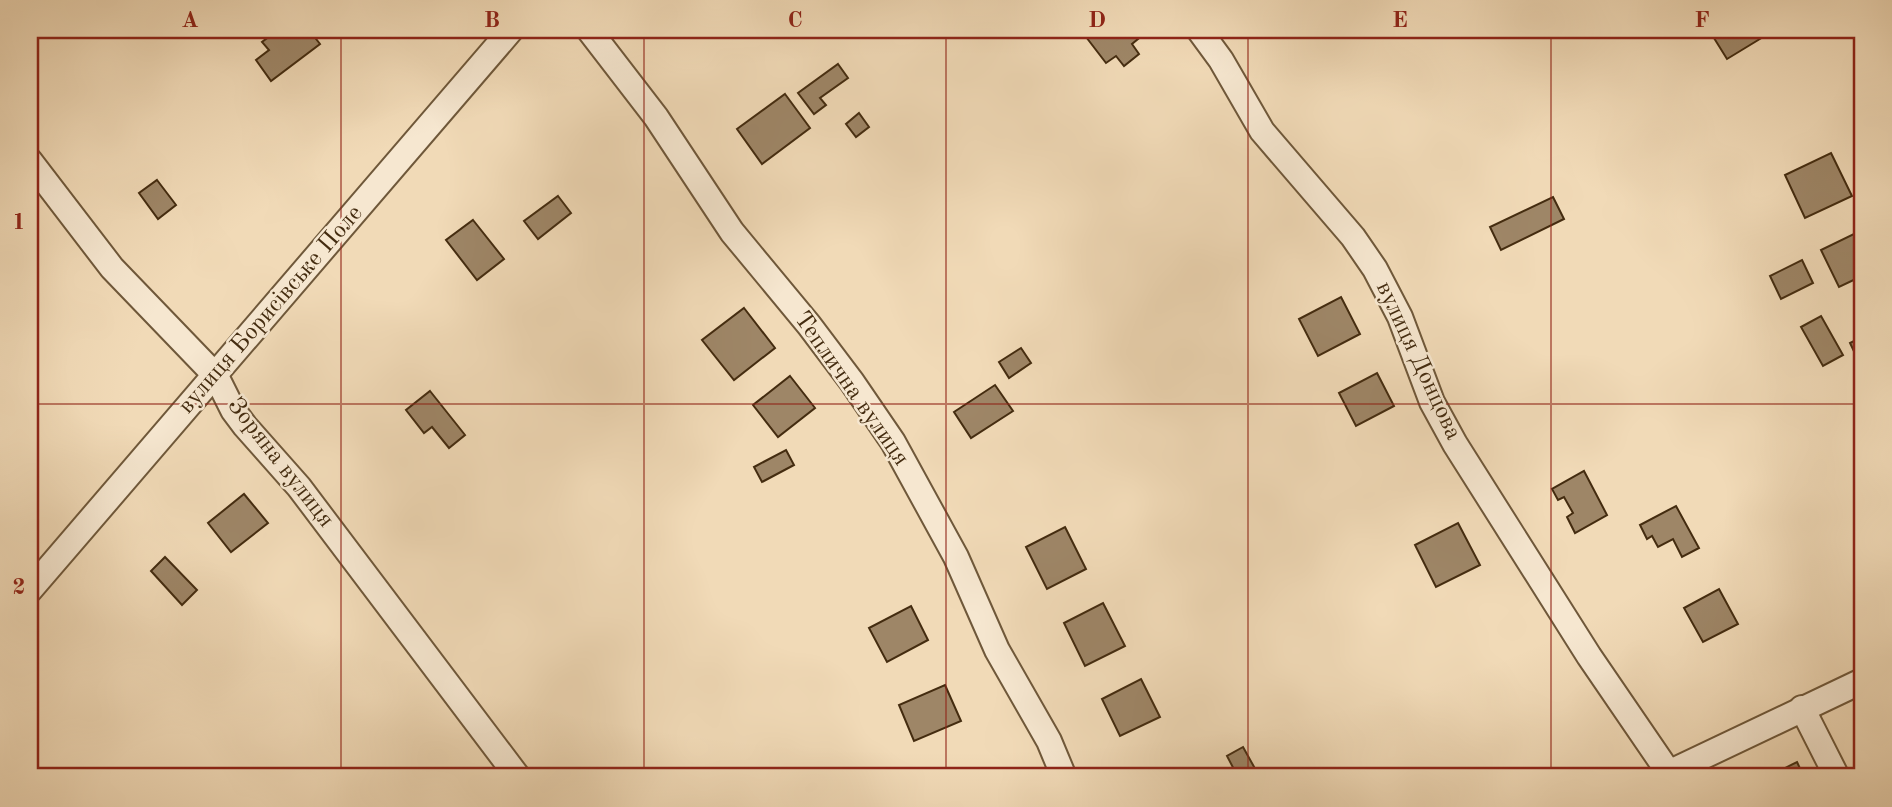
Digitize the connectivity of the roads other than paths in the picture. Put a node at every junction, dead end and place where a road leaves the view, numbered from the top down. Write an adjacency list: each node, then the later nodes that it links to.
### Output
1 (511, 30): 5 (street, вулиця Борисівське Поле)
2 (589, 30): 11 (street, Теплична вулиця)
3 (1199, 30): 9 (street, вулиця Донцова)
4 (30, 161): 5 (street, Зоряна вулиця)
5 (216, 376): 6 (street, вулиця Борисівське Поле); 10 (street, Зоряна вулиця)
6 (30, 590)
7 (1862, 681): 8 (street)
8 (1802, 708): 9 (street); 12 (street)
9 (1665, 775)
10 (518, 777)
11 (1064, 777)
12 (1837, 777)

